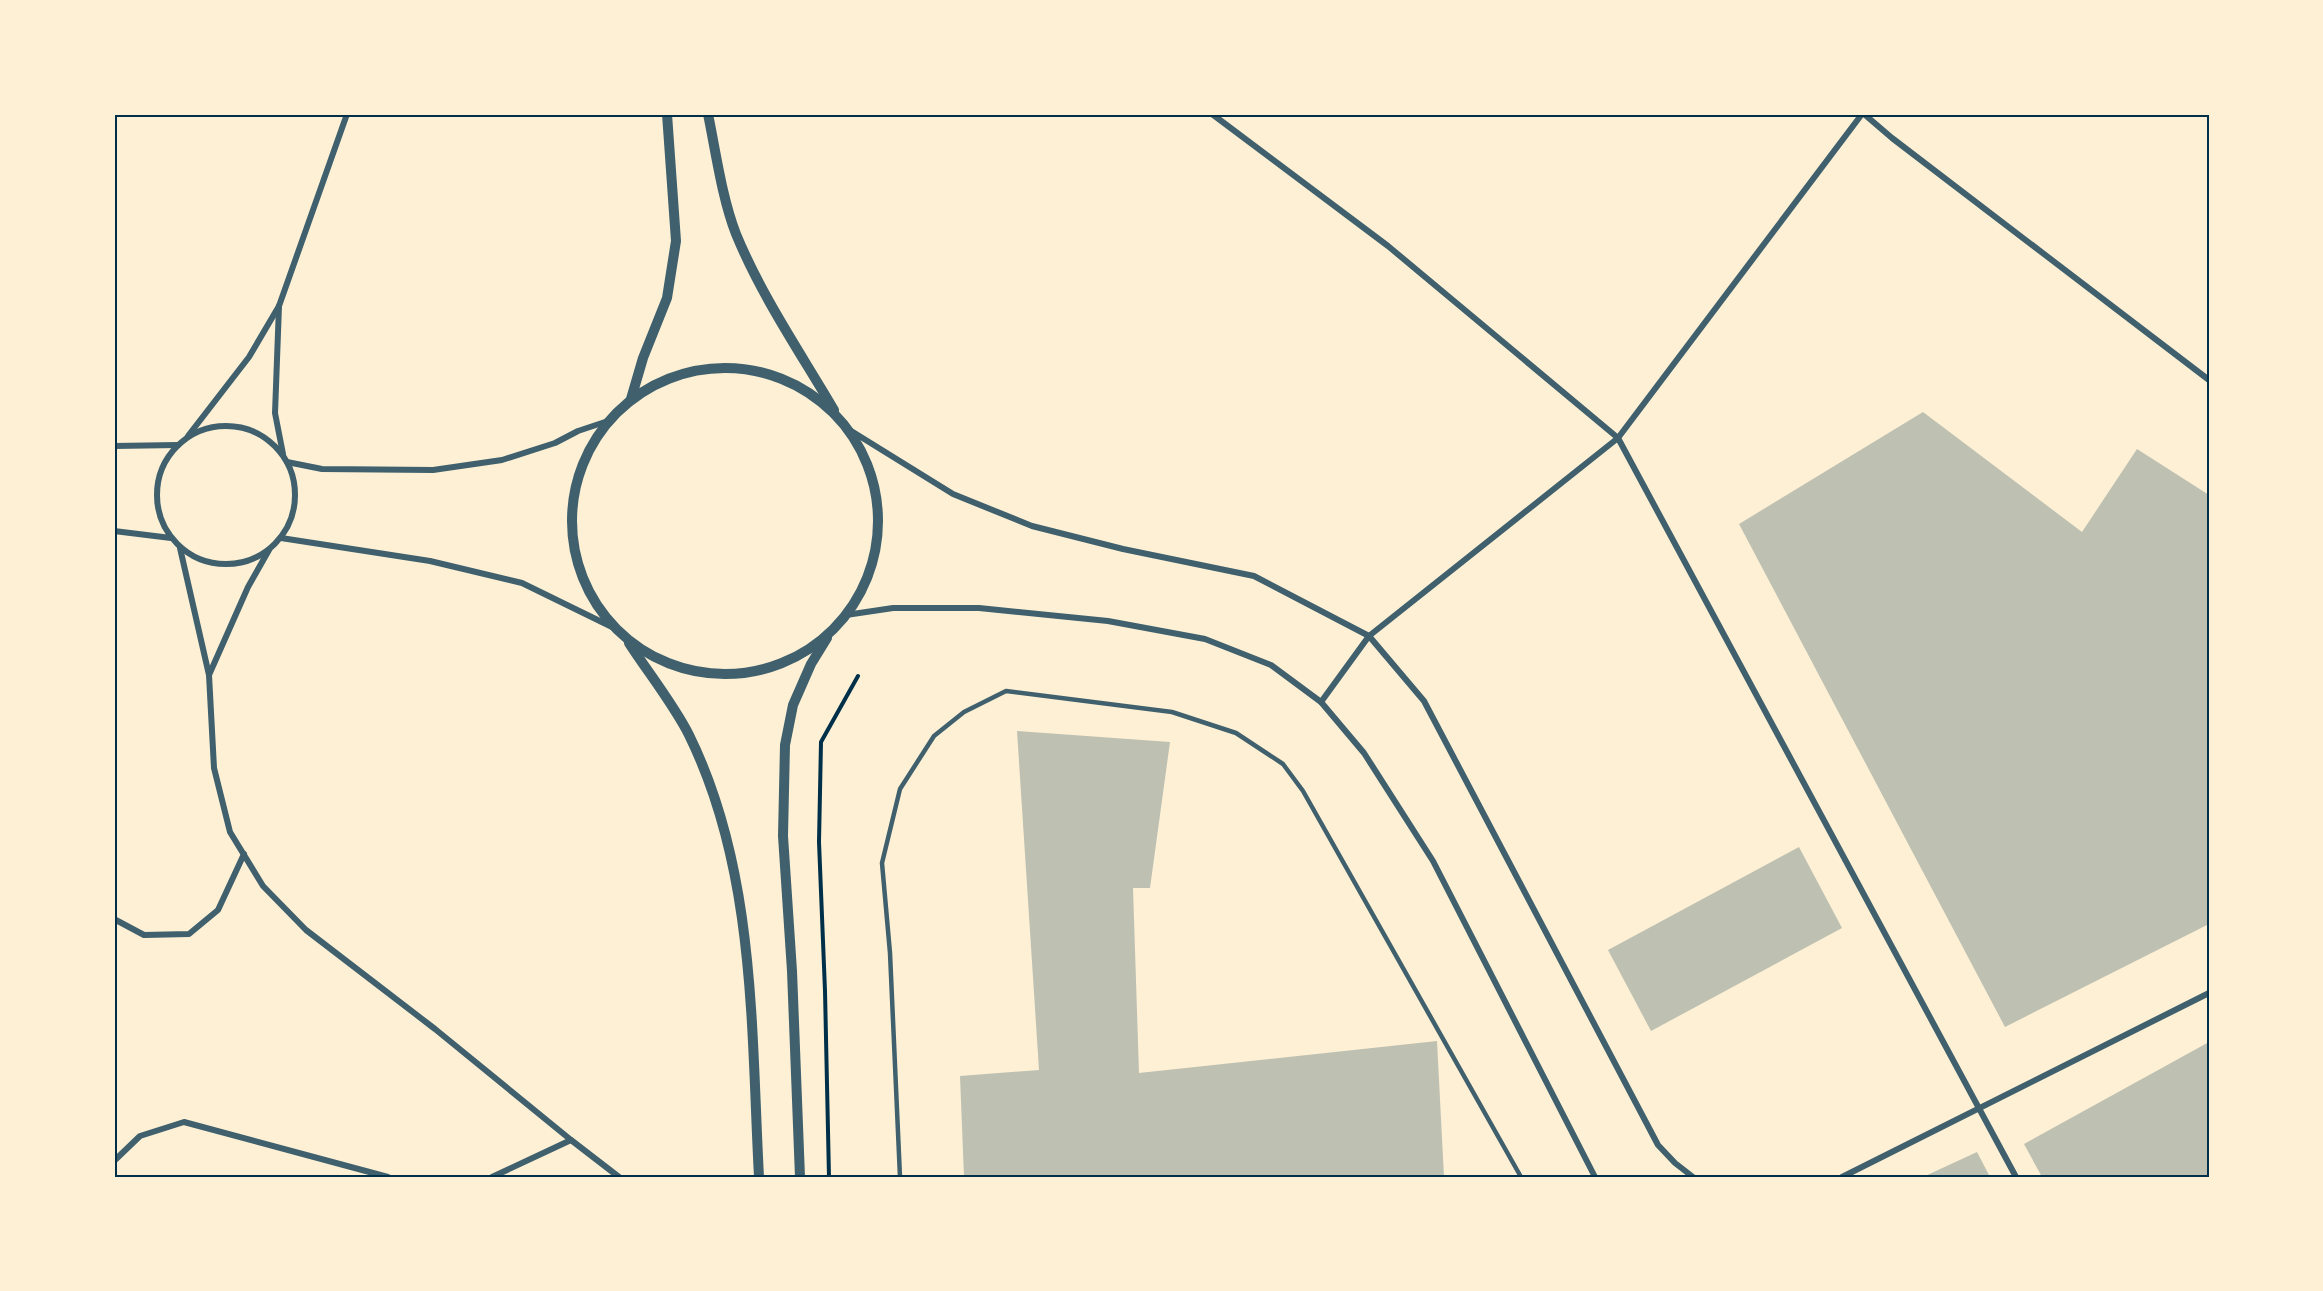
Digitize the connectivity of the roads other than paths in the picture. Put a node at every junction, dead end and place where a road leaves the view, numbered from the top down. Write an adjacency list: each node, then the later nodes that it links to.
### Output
1 (347, 114): 6 (street)
2 (667, 114): 8 (street)
3 (708, 114): 9 (street)
4 (1212, 114): 12 (street)
5 (1863, 114): 7 (street); 12 (street)
6 (279, 306): 13 (street); 16 (street)
7 (2209, 380)
8 (632, 399): 9 (street); 10 (street)
9 (837, 416): 11 (street)
10 (608, 421): 17 (street); 24 (street)
11 (848, 429): 23 (street); 26 (street)
12 (1618, 438): 26 (street); 33 (street)
13 (186, 439): 14 (street); 16 (street)
14 (178, 445): 15 (street); 19 (street)
15 (114, 446)
16 (283, 455): 17 (street)
17 (287, 462): 20 (street)
18 (114, 531): 19 (street)
19 (171, 538): 21 (street)
20 (281, 538): 22 (street); 24 (street)
21 (180, 547): 22 (street); 28 (street)
22 (270, 549): 28 (street)
23 (846, 615): 25 (street); 29 (street)
24 (612, 627): 27 (street)
25 (831, 633): 27 (street); 40 (street)
26 (1369, 636): 29 (street); 44 (street)
27 (627, 640): 39 (street)
28 (210, 675): 30 (street)
29 (1321, 702): 43 (street)
30 (244, 854): 31 (street); 34 (street)
31 (114, 919)
32 (2209, 993): 33 (street)
33 (1978, 1108): 45 (street); 46 (street)
34 (571, 1140): 37 (street); 38 (street)
35 (114, 1161): 36 (street)
36 (388, 1177)
37 (492, 1177)
38 (619, 1177)
39 (759, 1177)
40 (800, 1177)
41 (900, 1177): 42 (lane)
42 (1521, 1177)
43 (1595, 1177)
44 (1693, 1177)
45 (1842, 1177)
46 (2016, 1177)

